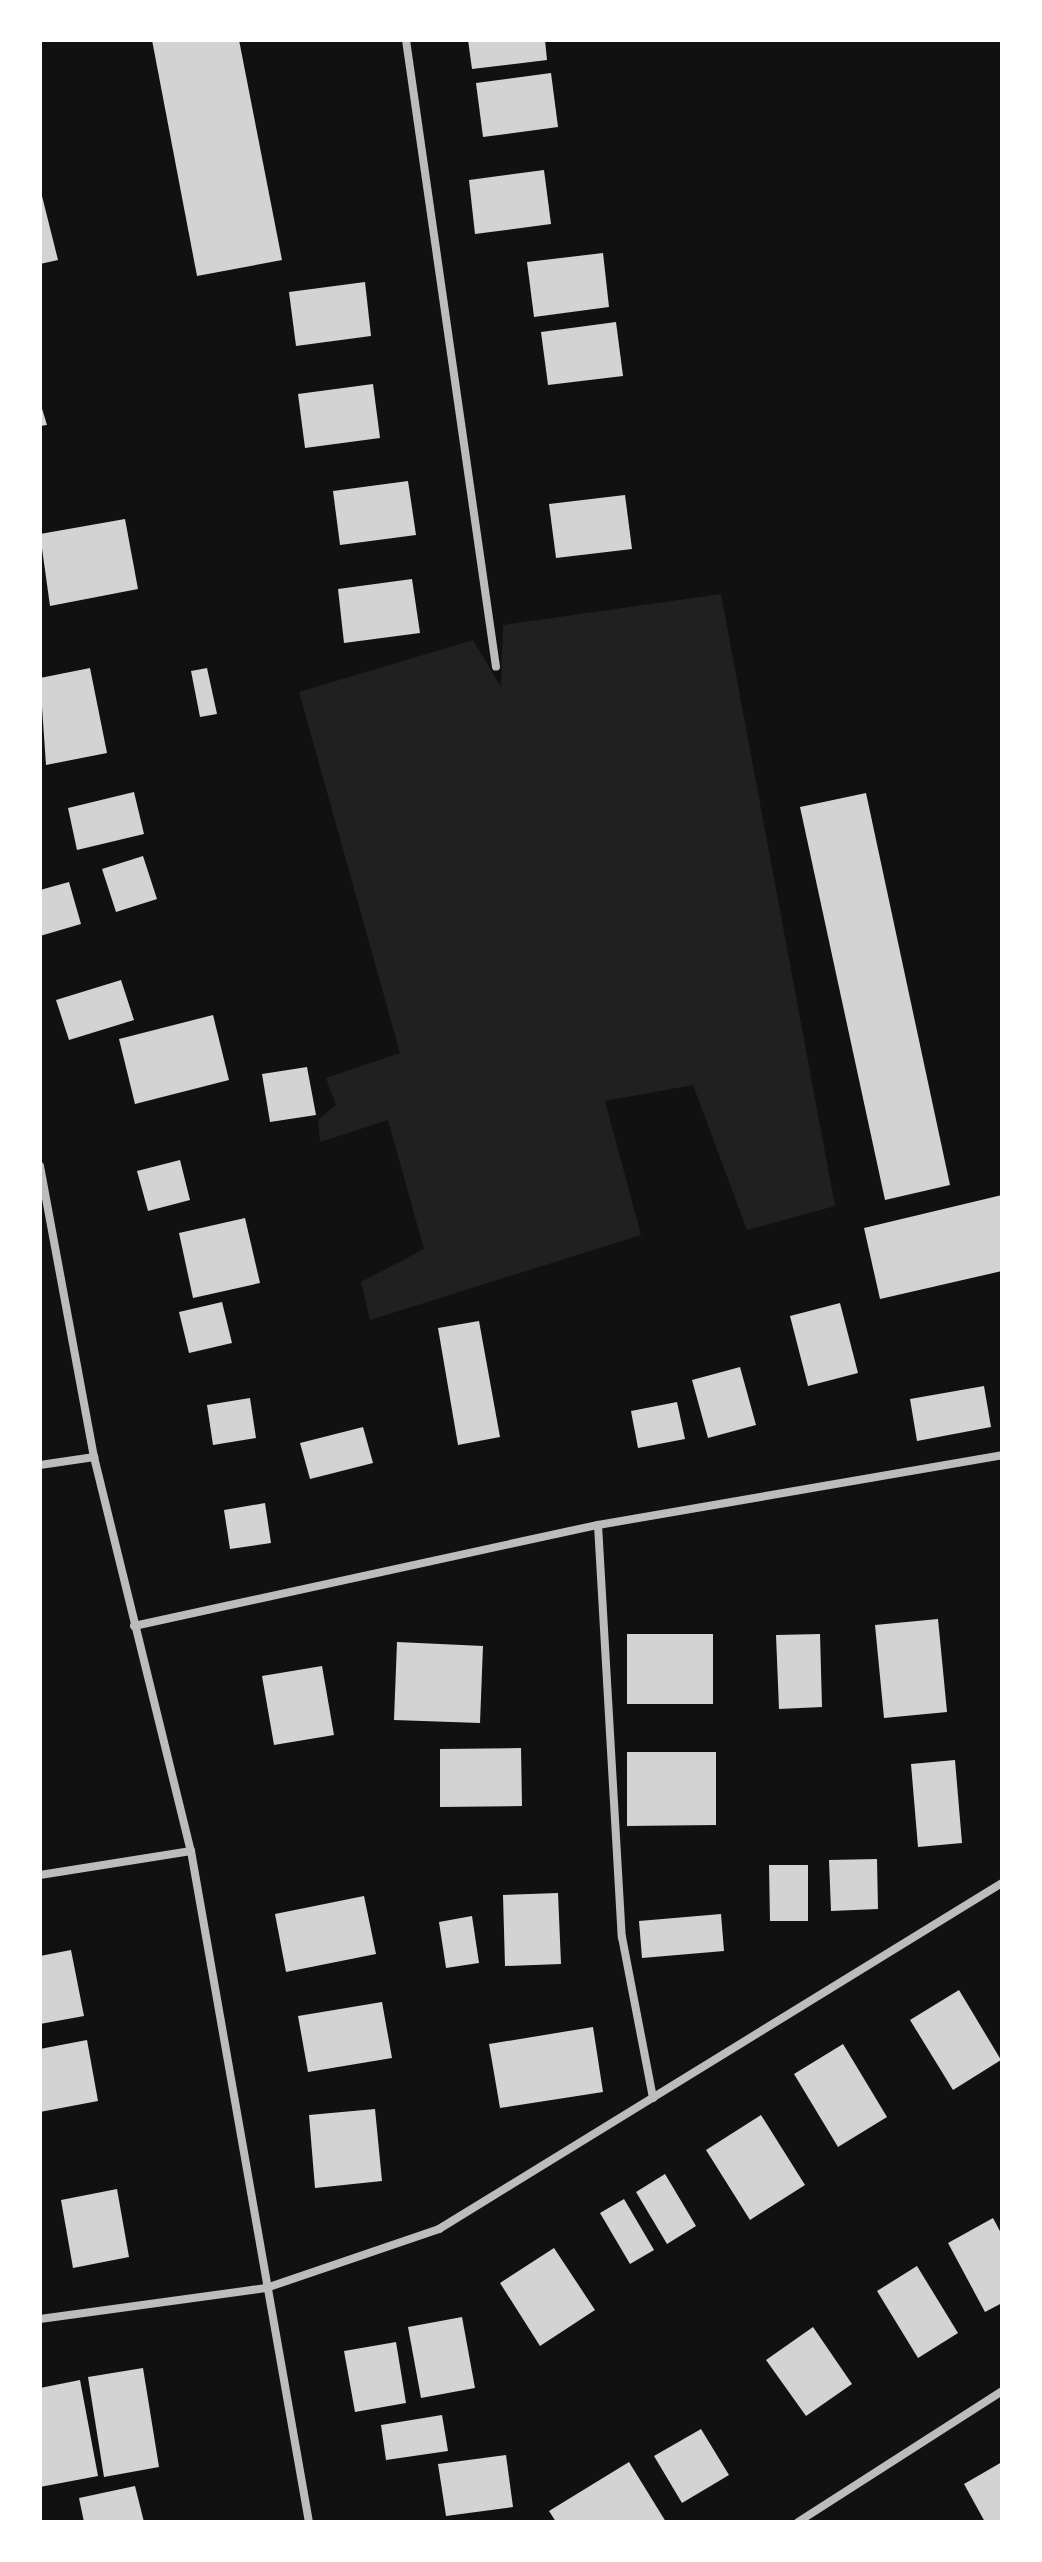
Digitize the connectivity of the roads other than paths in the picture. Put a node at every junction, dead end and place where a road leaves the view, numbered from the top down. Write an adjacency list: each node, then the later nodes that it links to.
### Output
1 (406, 40): 2 (street)
2 (496, 667)
3 (40, 1166): 5 (street)
4 (1002, 1455): 7 (street)
5 (94, 1457): 6 (street); 8 (street)
6 (40, 1465)
7 (598, 1525): 8 (street); 12 (street)
8 (134, 1626): 9 (street)
9 (191, 1851): 10 (street); 13 (street)
10 (40, 1875)
11 (1002, 1883): 12 (street)
12 (653, 2098): 13 (street)
13 (266, 2288): 14 (street); 16 (street)
14 (40, 2319)
15 (1002, 2391): 17 (street)
16 (309, 2522)
17 (798, 2522)

